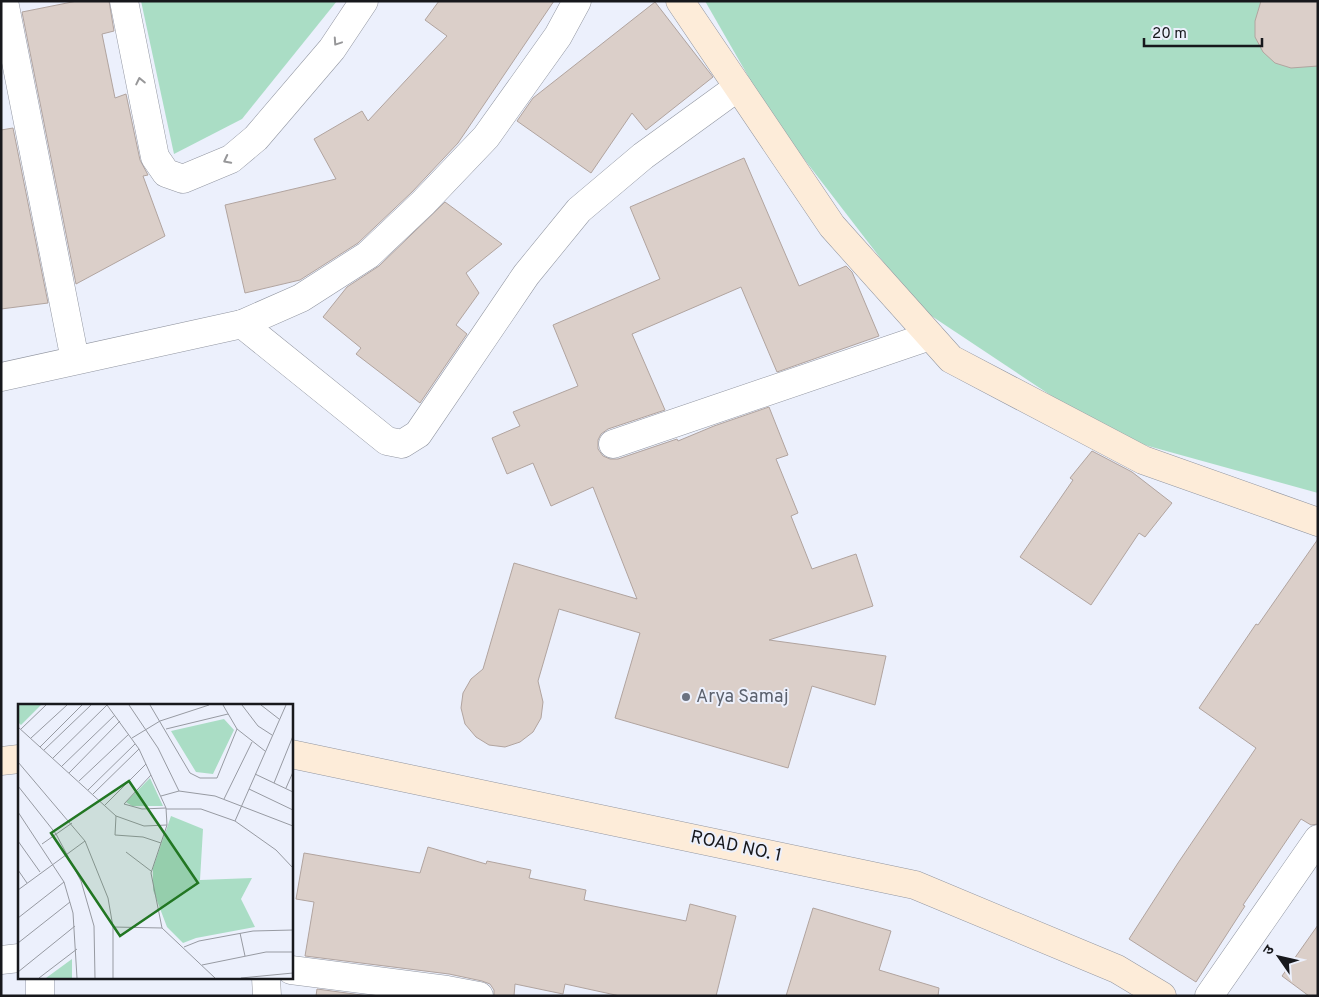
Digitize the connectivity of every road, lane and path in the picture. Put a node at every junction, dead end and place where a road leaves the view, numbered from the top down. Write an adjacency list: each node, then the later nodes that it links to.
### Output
1 (4, 1): 9 (street)
2 (124, 1): 3 (street, one-way to 2)
3 (364, 1)
4 (577, 1): 7 (street)
5 (680, 1): 6 (street)
6 (738, 86): 7 (street); 8 (street)
7 (242, 324): 9 (street)
8 (930, 336): 11 (street); 12 (street)
9 (75, 360): 10 (street)
10 (1, 377)
11 (613, 444)
12 (1318, 522)
13 (292, 754): 25 (street, ROAD NO. 1)
14 (18, 759): 15 (street)
15 (1, 761)
16 (1318, 839): 26 (street)
17 (18, 958): 18 (street)
18 (1, 960)
19 (292, 970): 24 (street)
20 (40, 980): 22 (street)
21 (266, 980): 23 (street)
22 (40, 996)
23 (267, 996)
24 (478, 996)
25 (1162, 996)
26 (1209, 996)

